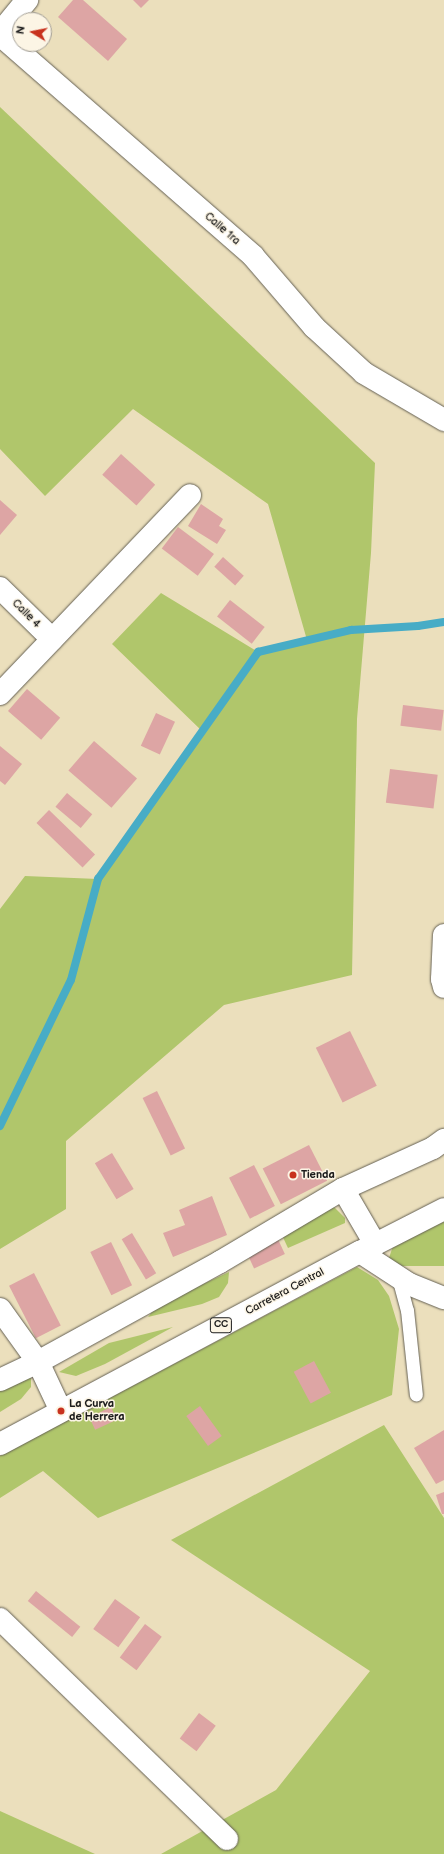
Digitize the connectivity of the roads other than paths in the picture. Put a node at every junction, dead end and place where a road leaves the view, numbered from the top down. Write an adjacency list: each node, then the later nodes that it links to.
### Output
1 (27, 0): 2 (main road)
2 (0, 34): 3 (main road, Calle 1ra)
3 (444, 420)
4 (190, 495): 6 (main road)
5 (0, 588): 6 (main road, Calle 4)
6 (52, 639): 7 (main road)
7 (0, 694)
8 (444, 935): 9 (main road)
9 (444, 987)
10 (444, 1140): 11 (main road)
11 (343, 1188): 13 (main road); 17 (main road)
12 (444, 1209): 13 (main road, Carretera Central / CC)
13 (368, 1248): 14 (main road); 20 (main road, Carretera Central / CC)
14 (398, 1277): 15 (main road); 19 (lane)
15 (443, 1297)
16 (0, 1309): 17 (main road)
17 (38, 1362): 18 (main road); 20 (main road)
18 (0, 1380)
19 (416, 1395)
20 (61, 1411): 21 (main road, Carretera Central / CC)
21 (0, 1444)
22 (0, 1619): 23 (main road)
23 (227, 1839)

